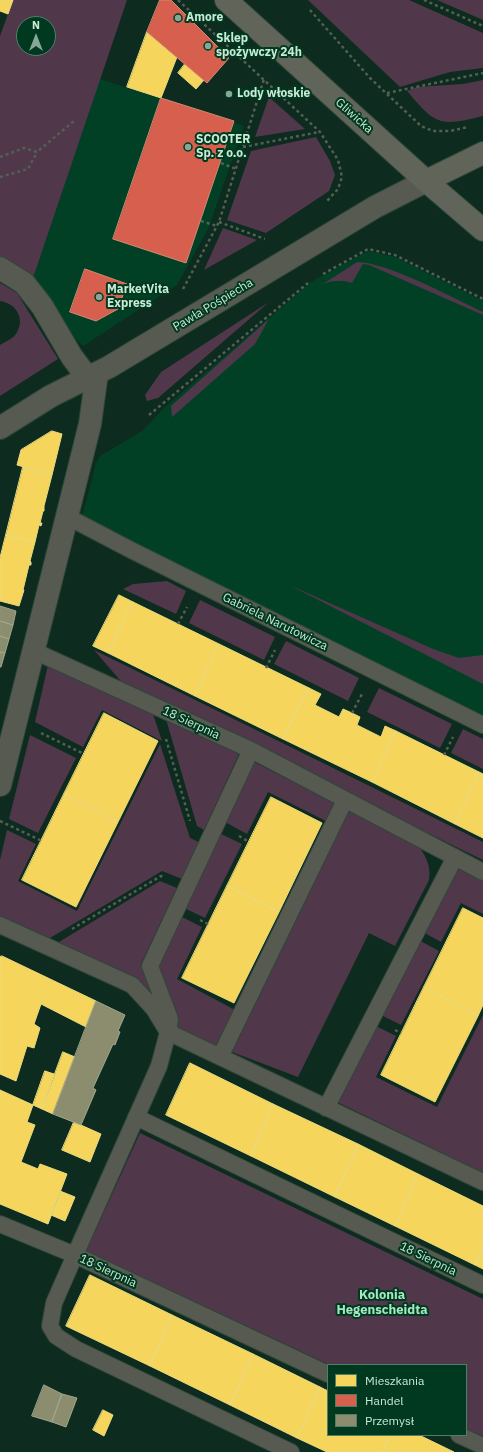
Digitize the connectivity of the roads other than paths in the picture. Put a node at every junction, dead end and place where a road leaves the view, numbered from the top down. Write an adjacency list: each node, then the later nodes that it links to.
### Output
1 (226, 0): 3 (street, Gliwicka)
2 (483, 153): 3 (street)
3 (426, 181): 4 (street, Gliwicka); 6 (street, Pawła Pośpiecha)
4 (483, 230)
5 (0, 268): 6 (street)
6 (92, 375): 7 (street, Pawła Pośpiecha); 8 (street)
7 (0, 428)
8 (68, 517): 9 (street); 10 (lane, Gabriela Narutowicza)
9 (34, 651): 11 (lane, 18 Sierpnia); 12 (street)
10 (483, 725)
11 (251, 750): 13 (lane, 18 Sierpnia); 17 (lane)
12 (0, 786)
13 (345, 800): 14 (lane, 18 Sierpnia); 18 (lane)
14 (455, 857): 15 (lane, 18 Sierpnia); 19 (lane)
15 (483, 872)
16 (0, 925): 17 (lane)
17 (168, 1032): 18 (lane); 20 (lane)
18 (220, 1057): 19 (lane)
19 (326, 1108): 21 (lane)
20 (136, 1117): 23 (lane); 24 (lane, 18 Sierpnia)
21 (483, 1182)
22 (0, 1224): 23 (lane)
23 (75, 1255): 25 (lane, 18 Sierpnia); 28 (lane, 18 Sierpnia)
24 (483, 1285)
25 (327, 1374)
26 (461, 1436): 27 (lane)
27 (483, 1446)
28 (291, 1452)

